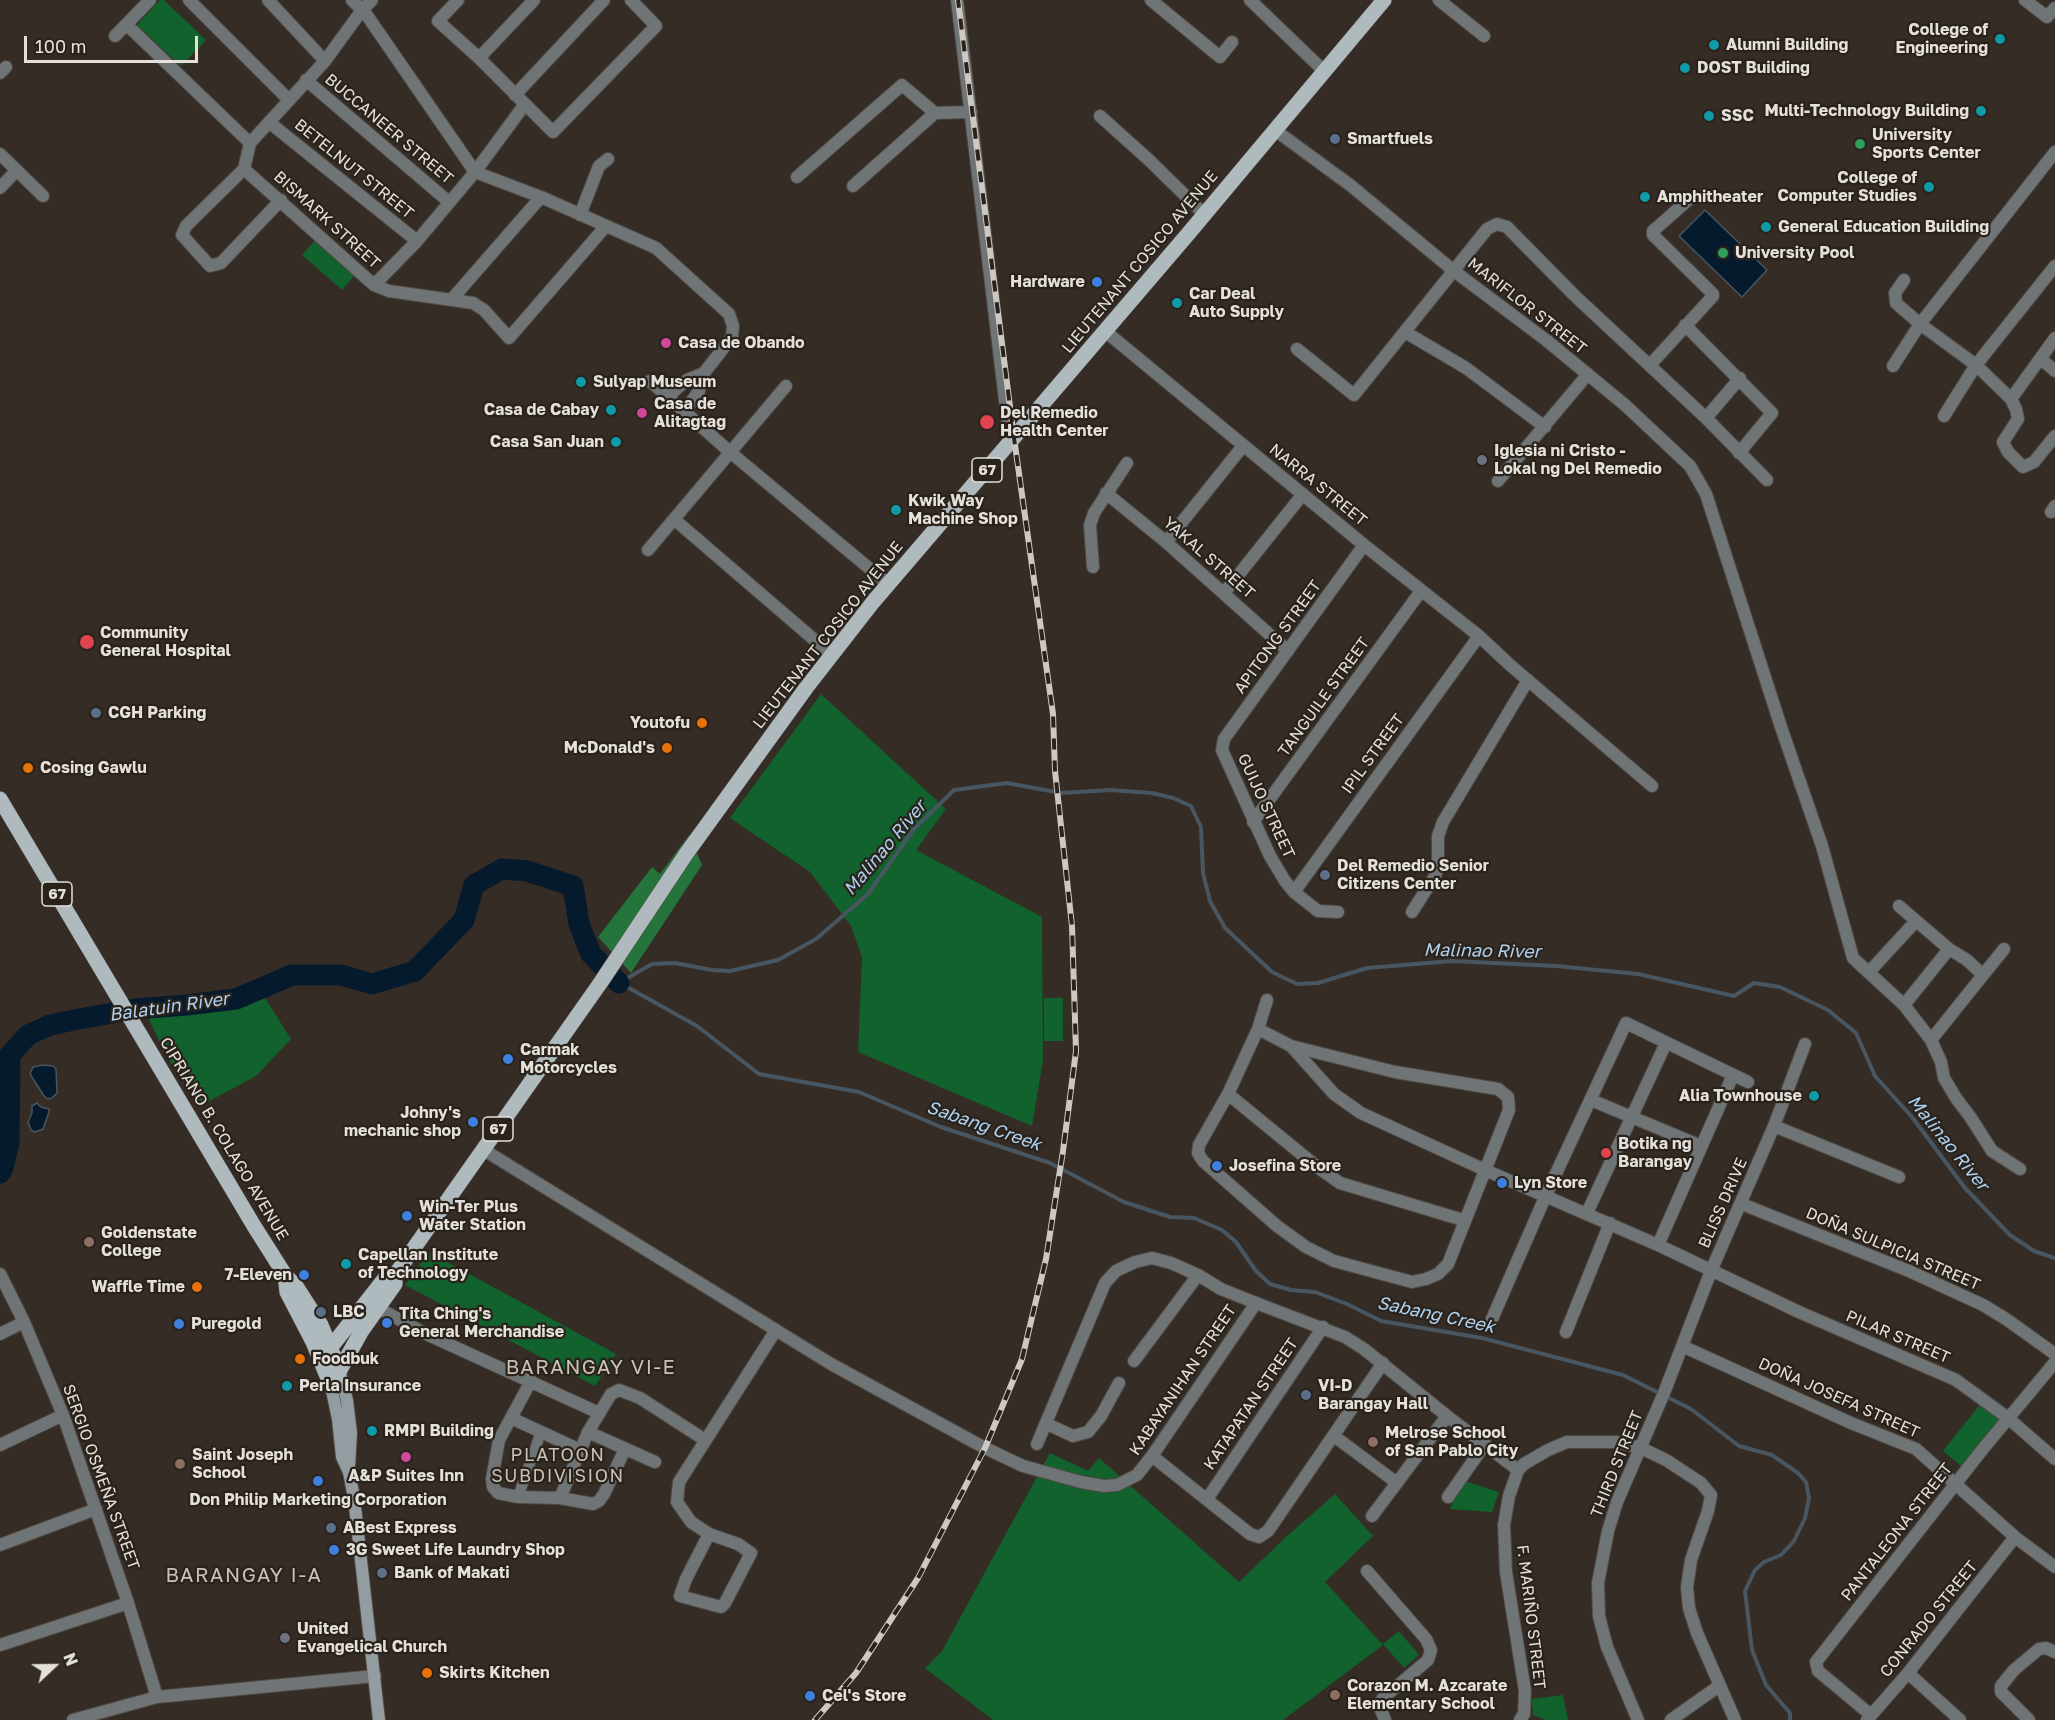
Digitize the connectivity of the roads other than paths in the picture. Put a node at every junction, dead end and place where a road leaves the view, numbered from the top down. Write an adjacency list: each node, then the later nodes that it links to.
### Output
1 (150, 0): 18 (street)
2 (189, 0): 27 (street)
3 (268, 0): 23 (street)
4 (352, 0): 17 (street)
5 (372, 0): 17 (street)
6 (458, 0): 22 (street)
7 (534, 0): 22 (street)
8 (604, 0): 26 (street)
9 (631, 0): 28 (street)
10 (957, 0): 29 (street)
11 (1152, 0): 21 (street)
12 (1250, 0): 24 (street)
13 (1439, 0): 20 (street)
14 (2025, 0): 16 (street)
15 (1379, 2): 24 (main road, LIEUTENANT COSICO AVENUE / 67)
16 (2055, 8)
17 (362, 10): 23 (street); 40 (street)
18 (127, 25): 19 (street); 34 (street)
19 (115, 36)
20 (1484, 36)
21 (1232, 42)
22 (479, 58): 26 (street)
23 (325, 61): 25 (street)
24 (1324, 71): 33 (main road, LIEUTENANT COSICO AVENUE / 67)
25 (306, 80): 27 (street); 48 (street, BUCCANEER STREET)
26 (515, 94): 28 (street)
27 (289, 100): 32 (street)
28 (525, 104): 40 (street)
29 (972, 112): 30 (street); 81 (street)
30 (935, 113): 41 (street); 42 (street)
31 (1100, 116): 49 (street)
32 (270, 123): 34 (street); 52 (street, BETELNUT STREET)
33 (1275, 130): 49 (main road, LIEUTENANT COSICO AVENUE / 67); 54 (street, MARIFLOR STREET)
34 (250, 144): 38 (street)
35 (2055, 152): 58 (street)
36 (0, 154): 39 (street)
37 (608, 159): 50 (street)
38 (244, 169): 46 (street, BISMARK STREET); 46 (street)
39 (16, 171): 43 (street); 44 (street)
40 (475, 172): 45 (street); 48 (street)
41 (797, 177)
42 (853, 186)
43 (0, 188)
44 (43, 196)
45 (541, 197): 50 (street); 57 (street)
46 (281, 200): 56 (street, BISMARK STREET)
47 (1687, 201): 59 (street)
48 (450, 202): 52 (street)
49 (1204, 214): 60 (main road, LIEUTENANT COSICO AVENUE / 67)
50 (580, 215): 51 (street)
51 (606, 226): 57 (street, BISMARK STREET); 69 (street)
52 (417, 241): 56 (street)
53 (2055, 266): 66 (street)
54 (1454, 271): 61 (street); 65 (street); 70 (street, MARIFLOR STREET)
55 (1904, 279): 58 (street)
56 (374, 285): 57 (street, BISMARK STREET)
57 (452, 299)
58 (1920, 324): 66 (street); 67 (street)
59 (1685, 325): 65 (street); 71 (street)
60 (1105, 331): 81 (main road, LIEUTENANT COSICO AVENUE / 67); 82 (street, NARRA STREET)
61 (1405, 332): 63 (street); 79 (street)
62 (2055, 338): 64 (street)
63 (1297, 349)
64 (2041, 359): 68 (street); 75 (street)
65 (1650, 365): 78 (street)
66 (1976, 365): 75 (street); 77 (street)
67 (1893, 366)
68 (2055, 371)
69 (704, 373): 74 (street); 76 (street)
70 (1588, 374): 79 (street); 113 (street, MARIFLOR STREET)
71 (1740, 378): 78 (street); 84 (street)
72 (650, 381): 74 (street)
73 (786, 386): 83 (street)
74 (667, 397): 76 (street)
75 (2011, 399): 80 (street)
76 (684, 412): 83 (street)
77 (1944, 416)
78 (1706, 418): 84 (street)
79 (1545, 427): 87 (street)
80 (2055, 436)
81 (1010, 442): 95 (main road, LIEUTENANT COSICO AVENUE / 67)
82 (1243, 446): 89 (street, NARRA STREET); 91 (street)
83 (730, 452): 90 (street); 95 (street)
84 (1739, 453): 86 (street)
85 (1127, 463): 88 (street)
86 (1767, 480)
87 (1498, 481)
88 (1106, 493): 91 (street, YAKAL STREET); 94 (street)
89 (1303, 494): 92 (street, NARRA STREET); 97 (street)
90 (675, 520): 93 (street); 100 (street)
91 (1166, 542): 97 (street, YAKAL STREET)
92 (1364, 545): 96 (street, NARRA STREET); 99 (street, APITONG STREET)
93 (648, 550)
94 (1093, 567)
95 (888, 584): 100 (main road, LIEUTENANT COSICO AVENUE / 67)
96 (1421, 591): 98 (street, NARRA STREET); 105 (street, TANGUILE STREET)
97 (1224, 593): 99 (street, YAKAL STREET)
98 (1479, 636): 101 (street, NARRA STREET); 106 (street, IPIL STREET)
99 (1288, 651): 102 (street, APITONG STREET)
100 (832, 655): 129 (main road, LIEUTENANT COSICO AVENUE / 67)
101 (1528, 680): 103 (street, NARRA STREET); 109 (street)
102 (1222, 750): 105 (street, GUIJO STREET)
103 (1652, 786)
104 (0, 799): 152 (main road, CIPRIANO B. COLAGO AVENUE / 67)
105 (1253, 822): 106 (street, GUIJO STREET)
106 (1294, 892): 108 (street, GUIJO STREET)
107 (1899, 906): 110 (street)
108 (1338, 912)
109 (1412, 912)
110 (1916, 921): 111 (street); 113 (street)
111 (1949, 949): 114 (street); 116 (street)
112 (2004, 949): 114 (street)
113 (1869, 972): 116 (street, MARIFLOR STREET)
114 (1983, 975): 118 (street)
115 (1267, 1000): 117 (street)
116 (1904, 1005): 118 (street, MARIFLOR STREET)
117 (1258, 1029): 121 (street); 124 (street)
118 (1930, 1040): 130 (street, MARIFLOR STREET)
119 (1666, 1043): 122 (street); 125 (street); 126 (street)
120 (1805, 1044): 127 (street, BLISS DRIVE)
121 (1291, 1046): 131 (street, PILAR STREET); 131 (street)
122 (1733, 1075): 123 (street); 128 (street)
123 (1748, 1082)
124 (1228, 1094): 136 (street); 136 (street)
125 (1591, 1100): 126 (street); 133 (street)
126 (1632, 1118): 128 (street); 135 (street)
127 (1774, 1126): 132 (street); 134 (street, BLISS DRIVE)
128 (1701, 1146): 138 (street)
129 (484, 1150): 141 (main road, LIEUTENANT COSICO AVENUE / 67); 148 (street)
130 (2020, 1169)
131 (1485, 1170): 133 (street, PILAR STREET); 136 (street)
132 (1899, 1177)
133 (1546, 1195): 135 (street, PILAR STREET); 145 (street)
134 (1742, 1204): 139 (street, BLISS DRIVE); 153 (street, DOÑA SULPICIA STREET)
135 (1587, 1213): 137 (street, PILAR STREET)
136 (1464, 1220)
137 (1610, 1224): 138 (street, PILAR STREET); 149 (street)
138 (1658, 1245): 139 (street, PILAR STREET)
139 (1712, 1270): 151 (street, BLISS DRIVE); 166 (street, PILAR STREET)
140 (0, 1274): 146 (street, SERGIO OSMEÑA STREET)
141 (395, 1275): 144 (main road, LIEUTENANT COSICO AVENUE / 67); 152 (main road, LIEUTENANT COSICO AVENUE / 67)
142 (1198, 1275): 143 (street); 154 (street); 167 (street)
143 (1256, 1303): 147 (street); 178 (street, KABAYANIHAN STREET)
144 (378, 1308): 157 (main road, LIEUTENANT COSICO AVENUE / 67); 159 (street)
145 (1492, 1319)
146 (24, 1322): 150 (street); 163 (street, SERGIO OSMEÑA STREET)
147 (1323, 1327): 156 (street); 188 (street, KATAPATAN STREET)
148 (776, 1330): 171 (street); 178 (street, KABAYANIHAN STREET)
149 (1566, 1332)
150 (0, 1334)
151 (1682, 1346): 158 (street, BLISS DRIVE); 184 (street, DOÑA JOSEFA STREET)
152 (326, 1353): 157 (main road, CIPRIANO B. COLAGO AVENUE / 67); 161 (main road, CIPRIANO B. COLAGO AVENUE / 67)
153 (2055, 1354)
154 (1134, 1361)
155 (2055, 1362): 166 (street, PANTALEONA STREET)
156 (1383, 1363): 164 (street); 170 (street)
157 (339, 1369): 161 (main road, LIEUTENANT COSICO AVENUE / 67); 182 (main road, CIPRIANO B. COLAGO AVENUE / 67)
158 (1671, 1374): 175 (street, THIRD STREET)
159 (531, 1381): 162 (street); 165 (street)
160 (1119, 1383): 167 (street)
161 (331, 1386): 182 (main road, CIPRIANO B. COLAGO AVENUE / 67)
162 (599, 1413): 169 (street); 171 (street)
163 (63, 1415): 174 (street); 189 (street, SERGIO OSMEÑA STREET)
164 (1447, 1416): 173 (street); 183 (street)
165 (511, 1418): 168 (street); 185 (street)
166 (2008, 1418): 179 (street, PILAR STREET); 184 (street, PANTALEONA STREET)
167 (1047, 1424): 172 (street)
168 (541, 1432): 177 (street); 185 (street)
169 (588, 1432): 176 (street); 177 (street)
170 (1334, 1436): 183 (street); 188 (street)
171 (705, 1440): 191 (street)
172 (1036, 1444)
173 (1485, 1444): 181 (street); 186 (street)
174 (0, 1445)
175 (1641, 1448): 181 (street); 201 (street); 208 (street, THIRD STREET)
176 (625, 1449): 180 (street); 187 (street)
177 (580, 1450): 187 (street)
178 (1152, 1456): 188 (street)
179 (2055, 1459)
180 (655, 1462)
181 (1518, 1470): 207 (street, F. MARIÑO STREET)
182 (349, 1472): 200 (main road, CIPRIANO B. COLAGO AVENUE / 67)
183 (1397, 1484): 190 (street)
184 (1956, 1484): 192 (street, DOÑA JOSEFA STREET); 203 (street, PANTALEONA STREET)
185 (518, 1497): 187 (street)
186 (1448, 1497)
187 (560, 1498)
188 (1207, 1499)
189 (96, 1509): 193 (street); 196 (street, SERGIO OSMEÑA STREET)
190 (1372, 1516)
191 (710, 1534): 191 (street)
192 (2015, 1538): 194 (street, DOÑA JOSEFA STREET); 199 (street, CONRADO STREET)
193 (0, 1545)
194 (2055, 1567)
195 (1367, 1572): 206 (street)
196 (128, 1604): 197 (street); 202 (street, SERGIO OSMEÑA STREET)
197 (0, 1646)
198 (2055, 1652): 212 (street)
199 (1908, 1673): 203 (street, CONRADO STREET); 211 (street)
200 (375, 1676): 202 (street); 205 (main road, CIPRIANO B. COLAGO AVENUE / 67)
201 (1719, 1686): 209 (street); 210 (street)
202 (157, 1697): 204 (street)
203 (1869, 1718)
204 (73, 1720)
205 (379, 1720)
206 (1385, 1720)
207 (1520, 1720)
208 (1638, 1720)
209 (1671, 1720)
210 (1735, 1720)
211 (1960, 1720)
212 (2029, 1720)

